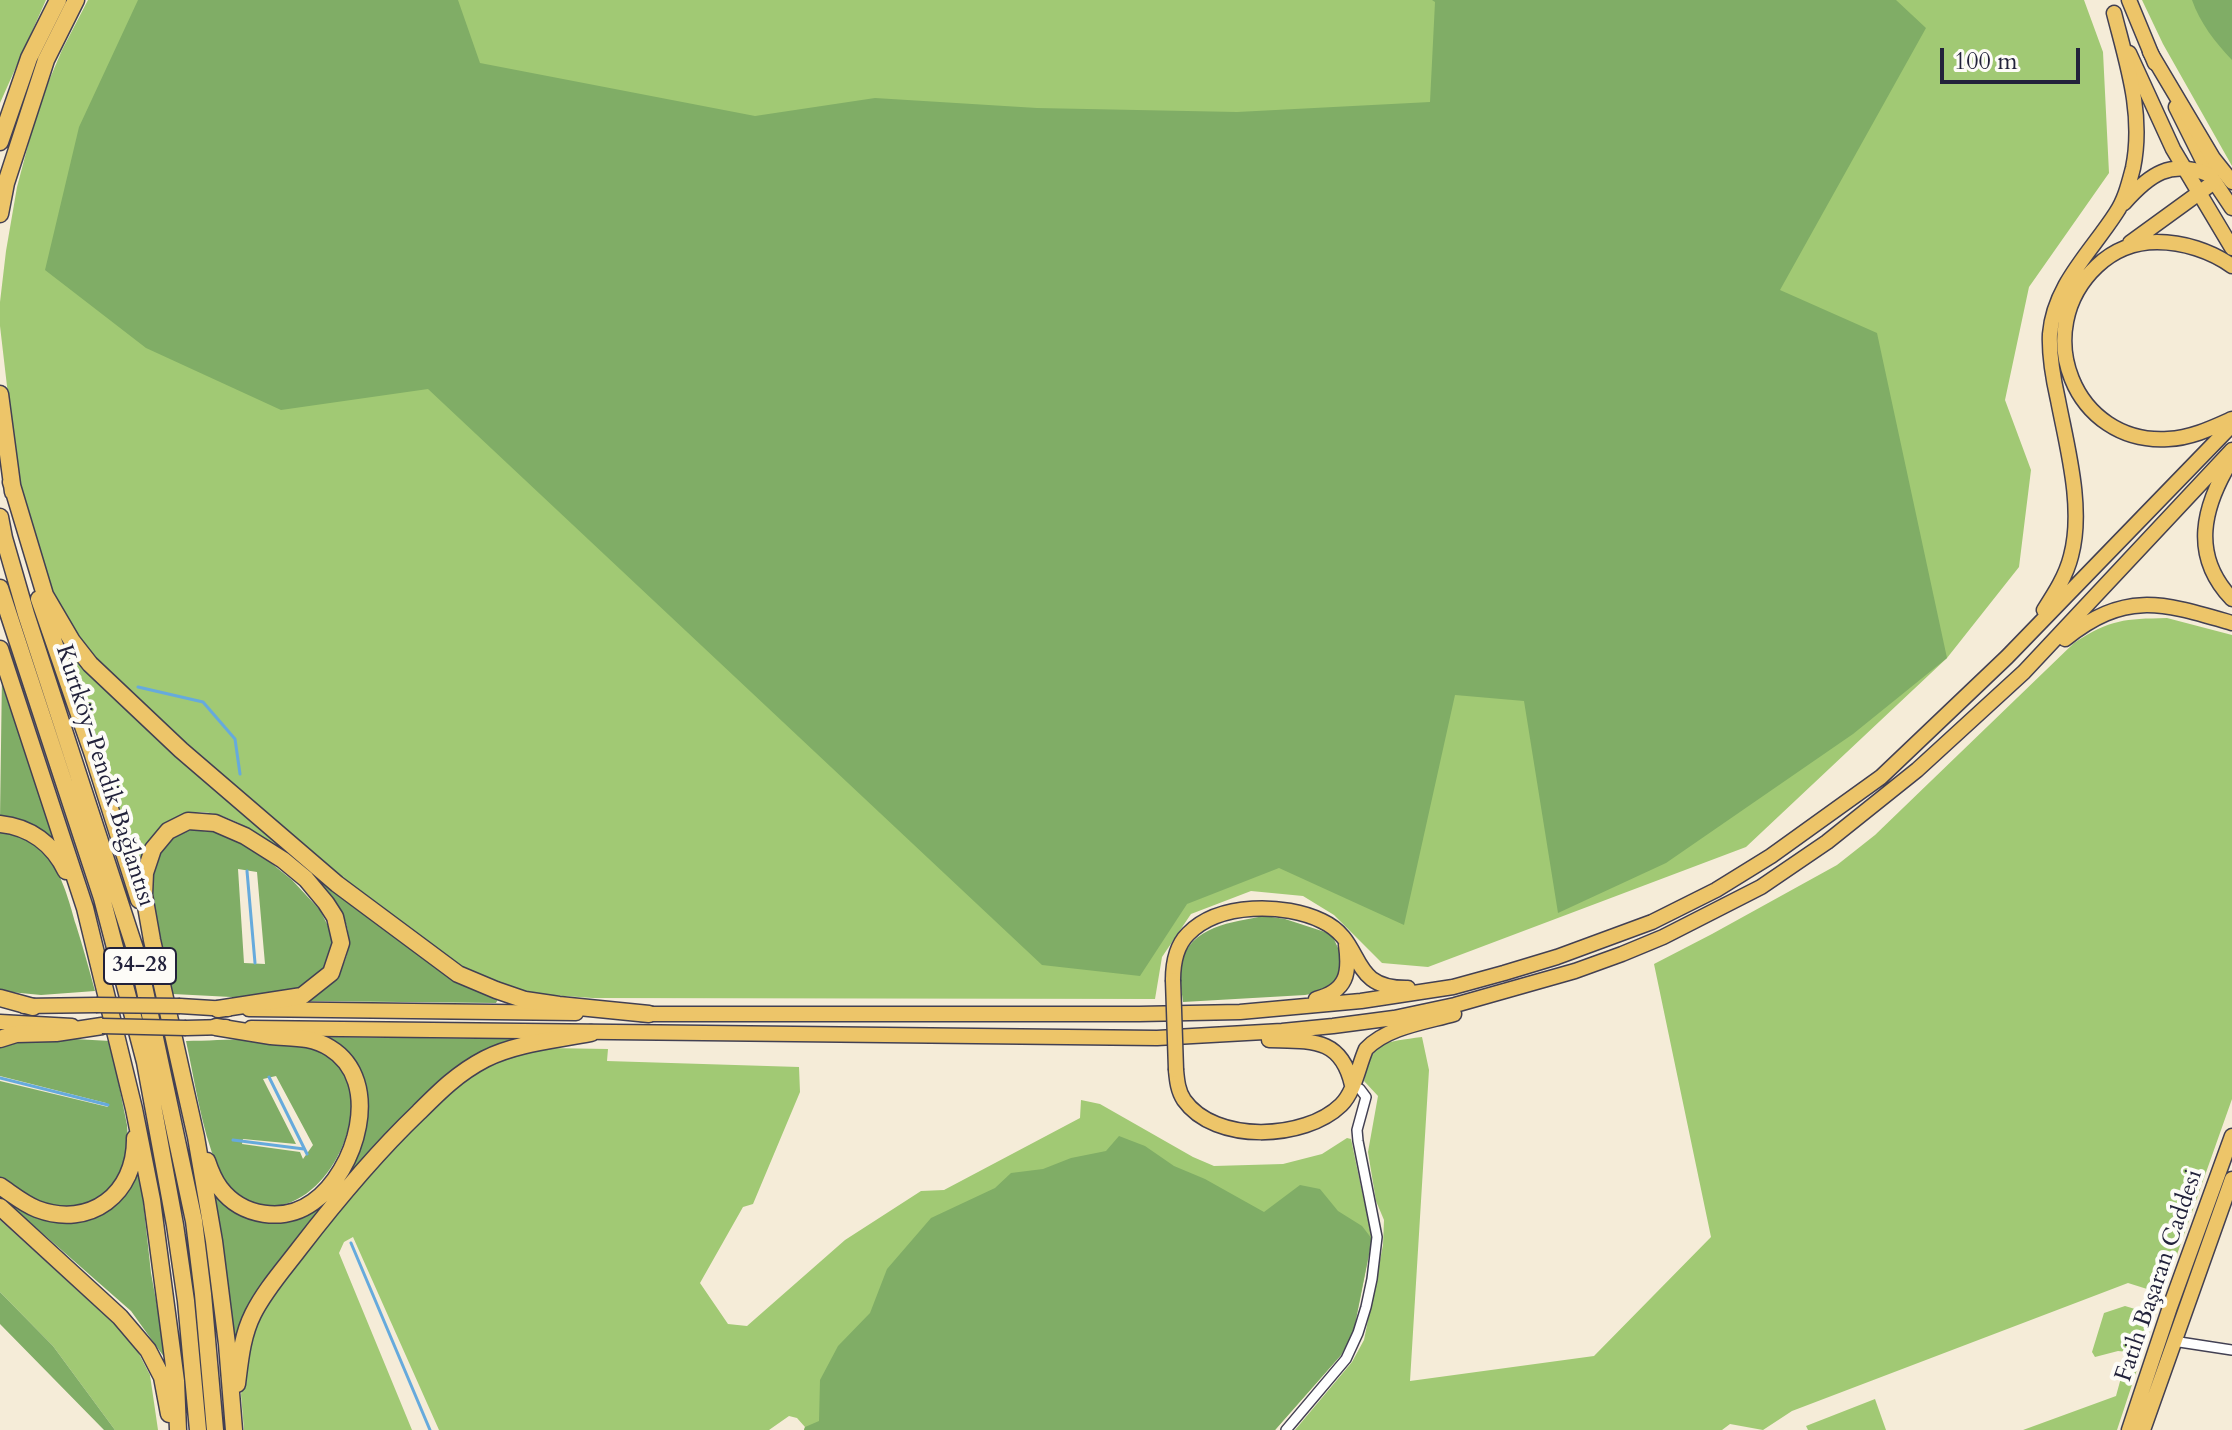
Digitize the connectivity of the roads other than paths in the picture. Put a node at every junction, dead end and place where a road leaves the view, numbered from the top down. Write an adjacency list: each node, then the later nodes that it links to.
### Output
1 (58, 0): 6 (highway)
2 (76, 0): 13 (highway)
3 (2129, 0): 5 (main road)
4 (2112, 6): 7 (main road); 12 (main road)
5 (2150, 52): 8 (main road); 9 (main road)
6 (0, 142)
7 (2184, 168): 8 (main road); 10 (main road); 12 (main road)
8 (2212, 179): 10 (main road); 11 (main road)
9 (2232, 182)
10 (2199, 193): 14 (main road); 15 (main road)
11 (2232, 208)
12 (2118, 211): 28 (main road)
13 (0, 214)
14 (2123, 248): 16 (main road); 18 (main road)
15 (2232, 248)
16 (2232, 266)
17 (0, 394): 22 (highway)
18 (2232, 419)
19 (2232, 425): 28 (main road)
20 (2232, 450): 29 (main road)
21 (2232, 459): 25 (main road)
22 (11, 482): 32 (highway); 41 (highway)
23 (0, 517): 60 (highway, Kurtköy-Pendik Bağlantısı / 34-28)
24 (0, 588): 59 (highway, Kurtköy-Pendik Bağlantısı / 34-28)
25 (2232, 599)
26 (2232, 623): 29 (main road)
27 (0, 649): 31 (highway)
28 (2007, 657): 35 (main road)
29 (2024, 672): 34 (main road)
30 (0, 824): 31 (highway)
31 (85, 908): 49 (highway)
32 (152, 940): 39 (highway); 51 (highway)
33 (1346, 940): 35 (main road); 40 (main road); 48 (main road, bridge)
34 (1575, 971): 46 (main road); 48 (main road)
35 (1453, 987): 40 (main road)
36 (0, 998): 38 (highway)
37 (0, 1005): 38 (main road)
38 (33, 1007): 39 (main road, bridge)
39 (218, 1009): 41 (main road)
40 (1240, 1012): 41 (main road)
41 (649, 1014)
42 (0, 1022): 43 (main road)
43 (102, 1026): 44 (main road, bridge); 47 (highway)
44 (216, 1027): 45 (main road); 51 (highway)
45 (591, 1033): 46 (main road); 61 (highway)
46 (1157, 1038): 48 (main road)
47 (0, 1039)
48 (1352, 1085): 62 (street)
49 (134, 1109): 53 (highway); 58 (highway)
50 (2232, 1136): 63 (main road, Fatih Başaran Caddesi)
51 (196, 1137): 61 (highway)
52 (2232, 1179): 55 (main road, Fatih Başaran Caddesi)
53 (0, 1186)
54 (0, 1207): 57 (highway)
55 (2173, 1341): 56 (street); 64 (main road, Fatih Başaran Caddesi)
56 (2232, 1350)
57 (172, 1430)
58 (178, 1430)
59 (198, 1430)
60 (215, 1430)
61 (234, 1430)
62 (1286, 1430)
63 (2129, 1430)
64 (2143, 1430)

